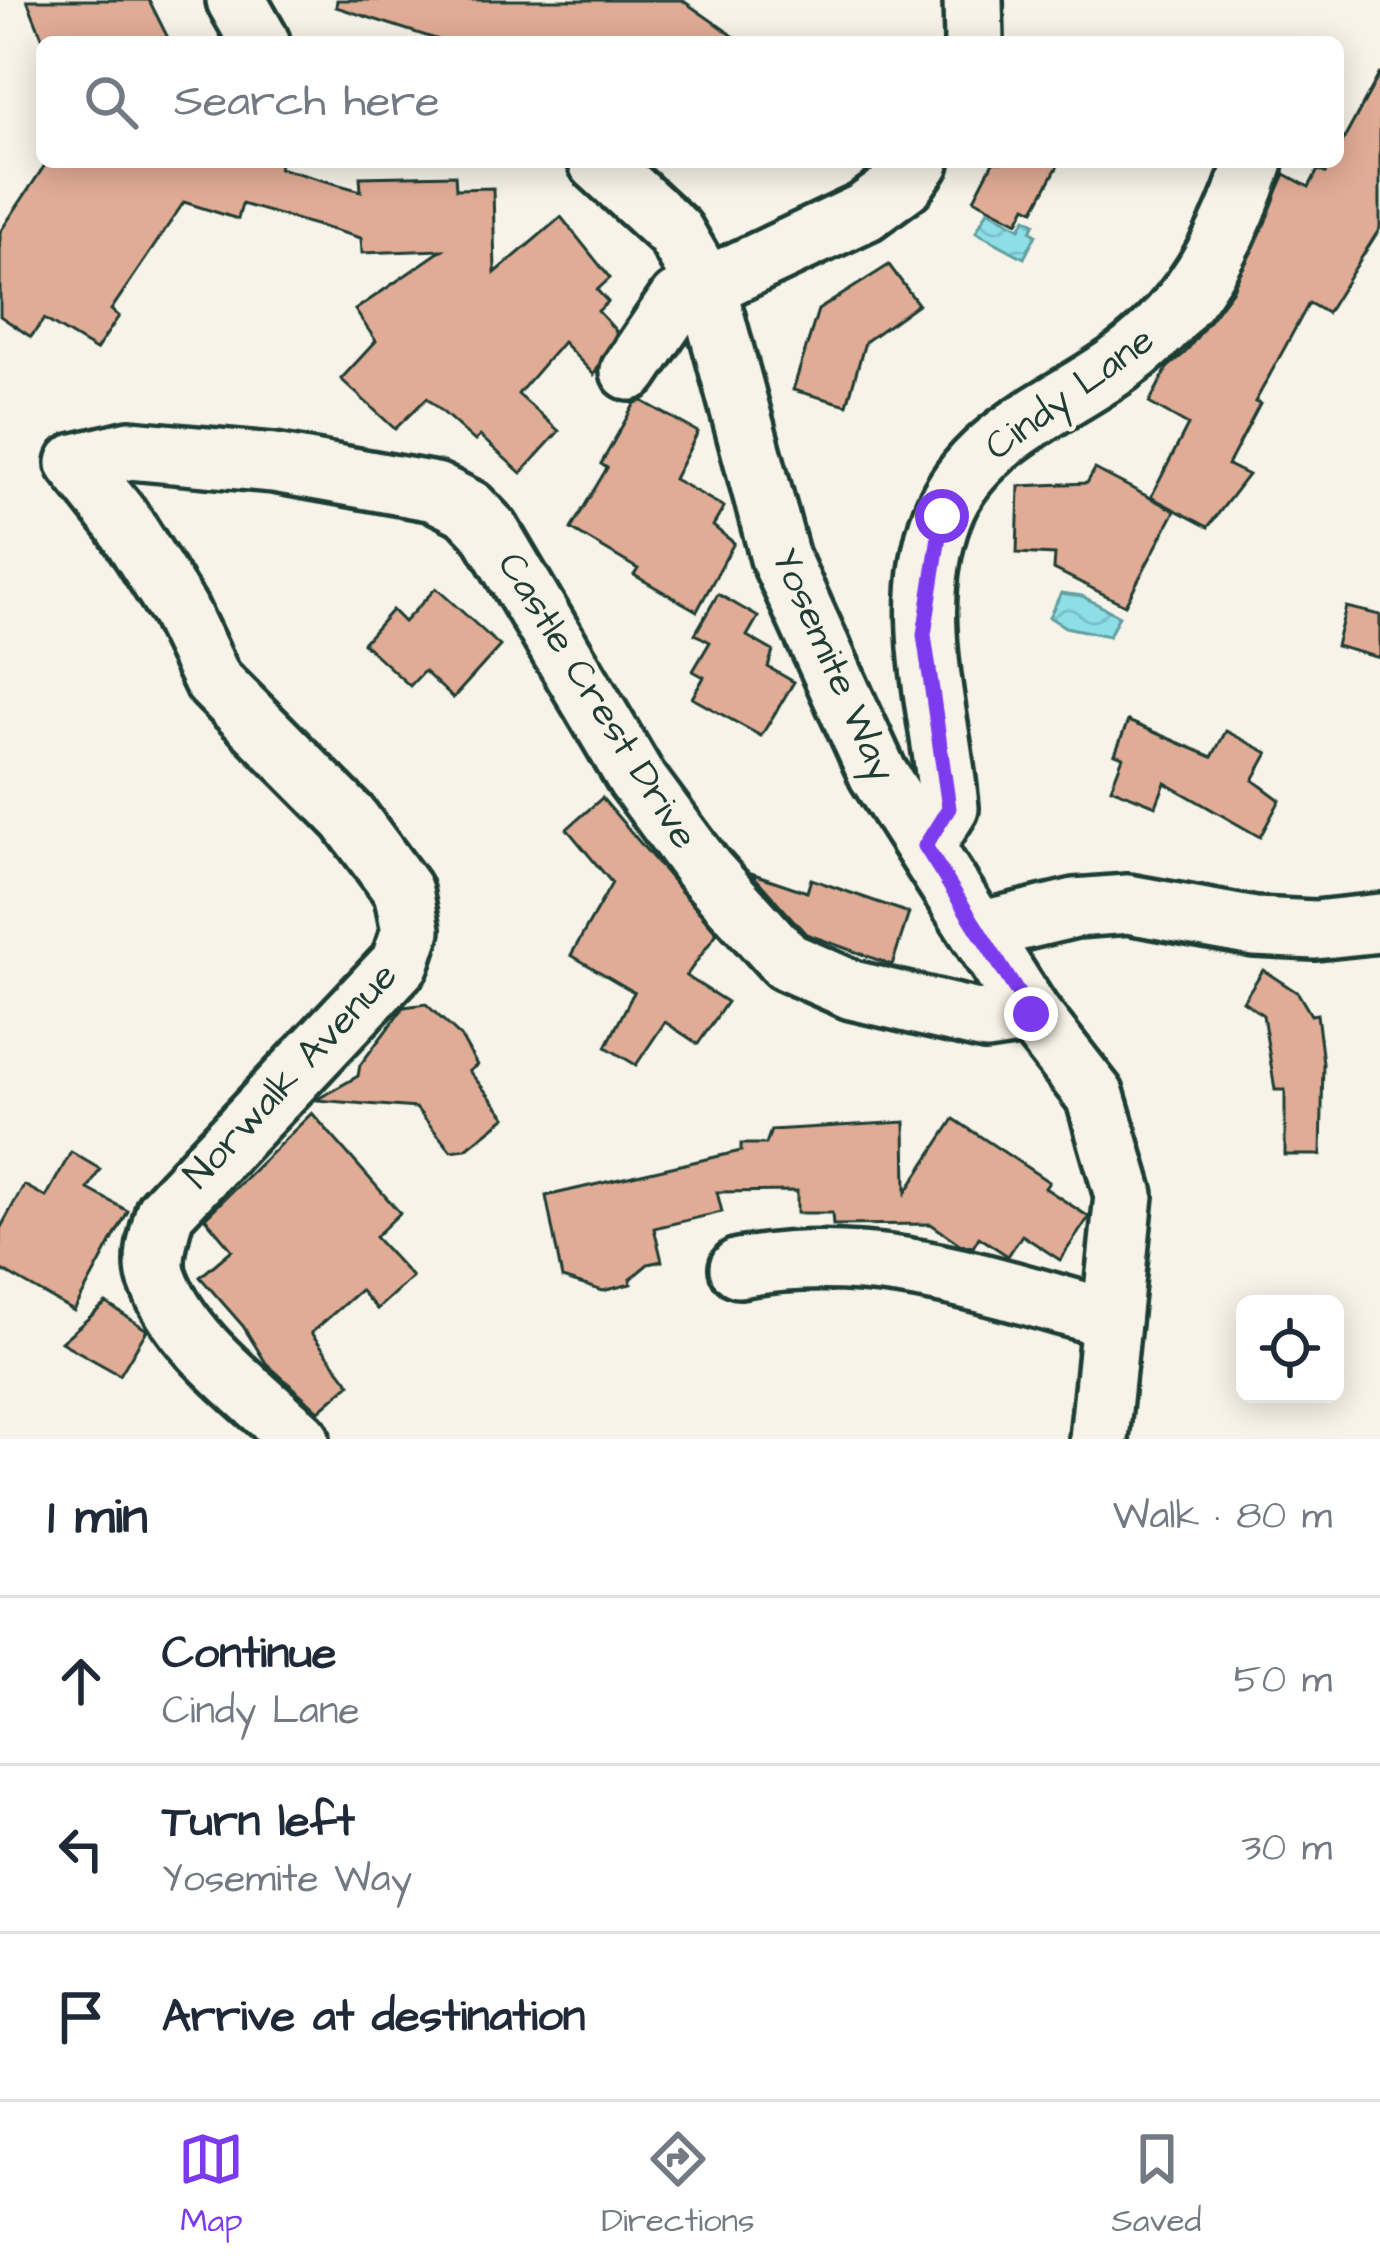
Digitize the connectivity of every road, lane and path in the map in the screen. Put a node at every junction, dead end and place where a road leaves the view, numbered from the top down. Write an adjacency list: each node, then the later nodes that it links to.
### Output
1 (236, 0): 3 (street)
2 (974, 0): 4 (street)
3 (257, 36)
4 (974, 36)
5 (605, 168): 8 (street, Yosemite Way)
6 (916, 168): 8 (street)
7 (1251, 168): 11 (street, Cindy Lane)
8 (706, 287): 9 (street); 11 (street, Yosemite Way)
9 (631, 371)
10 (130, 450): 14 (street, Castle Crest Drive); 17 (street, Norwalk Avenue)
11 (925, 846): 13 (street, Yosemite Way)
12 (1380, 922): 13 (street)
13 (980, 932): 14 (street, Yosemite Way)
14 (1031, 1014): 16 (street, Yosemite Way)
15 (739, 1268): 16 (street)
16 (1111, 1319): 18 (street, Yosemite Way)
17 (301, 1439)
18 (1099, 1439)

